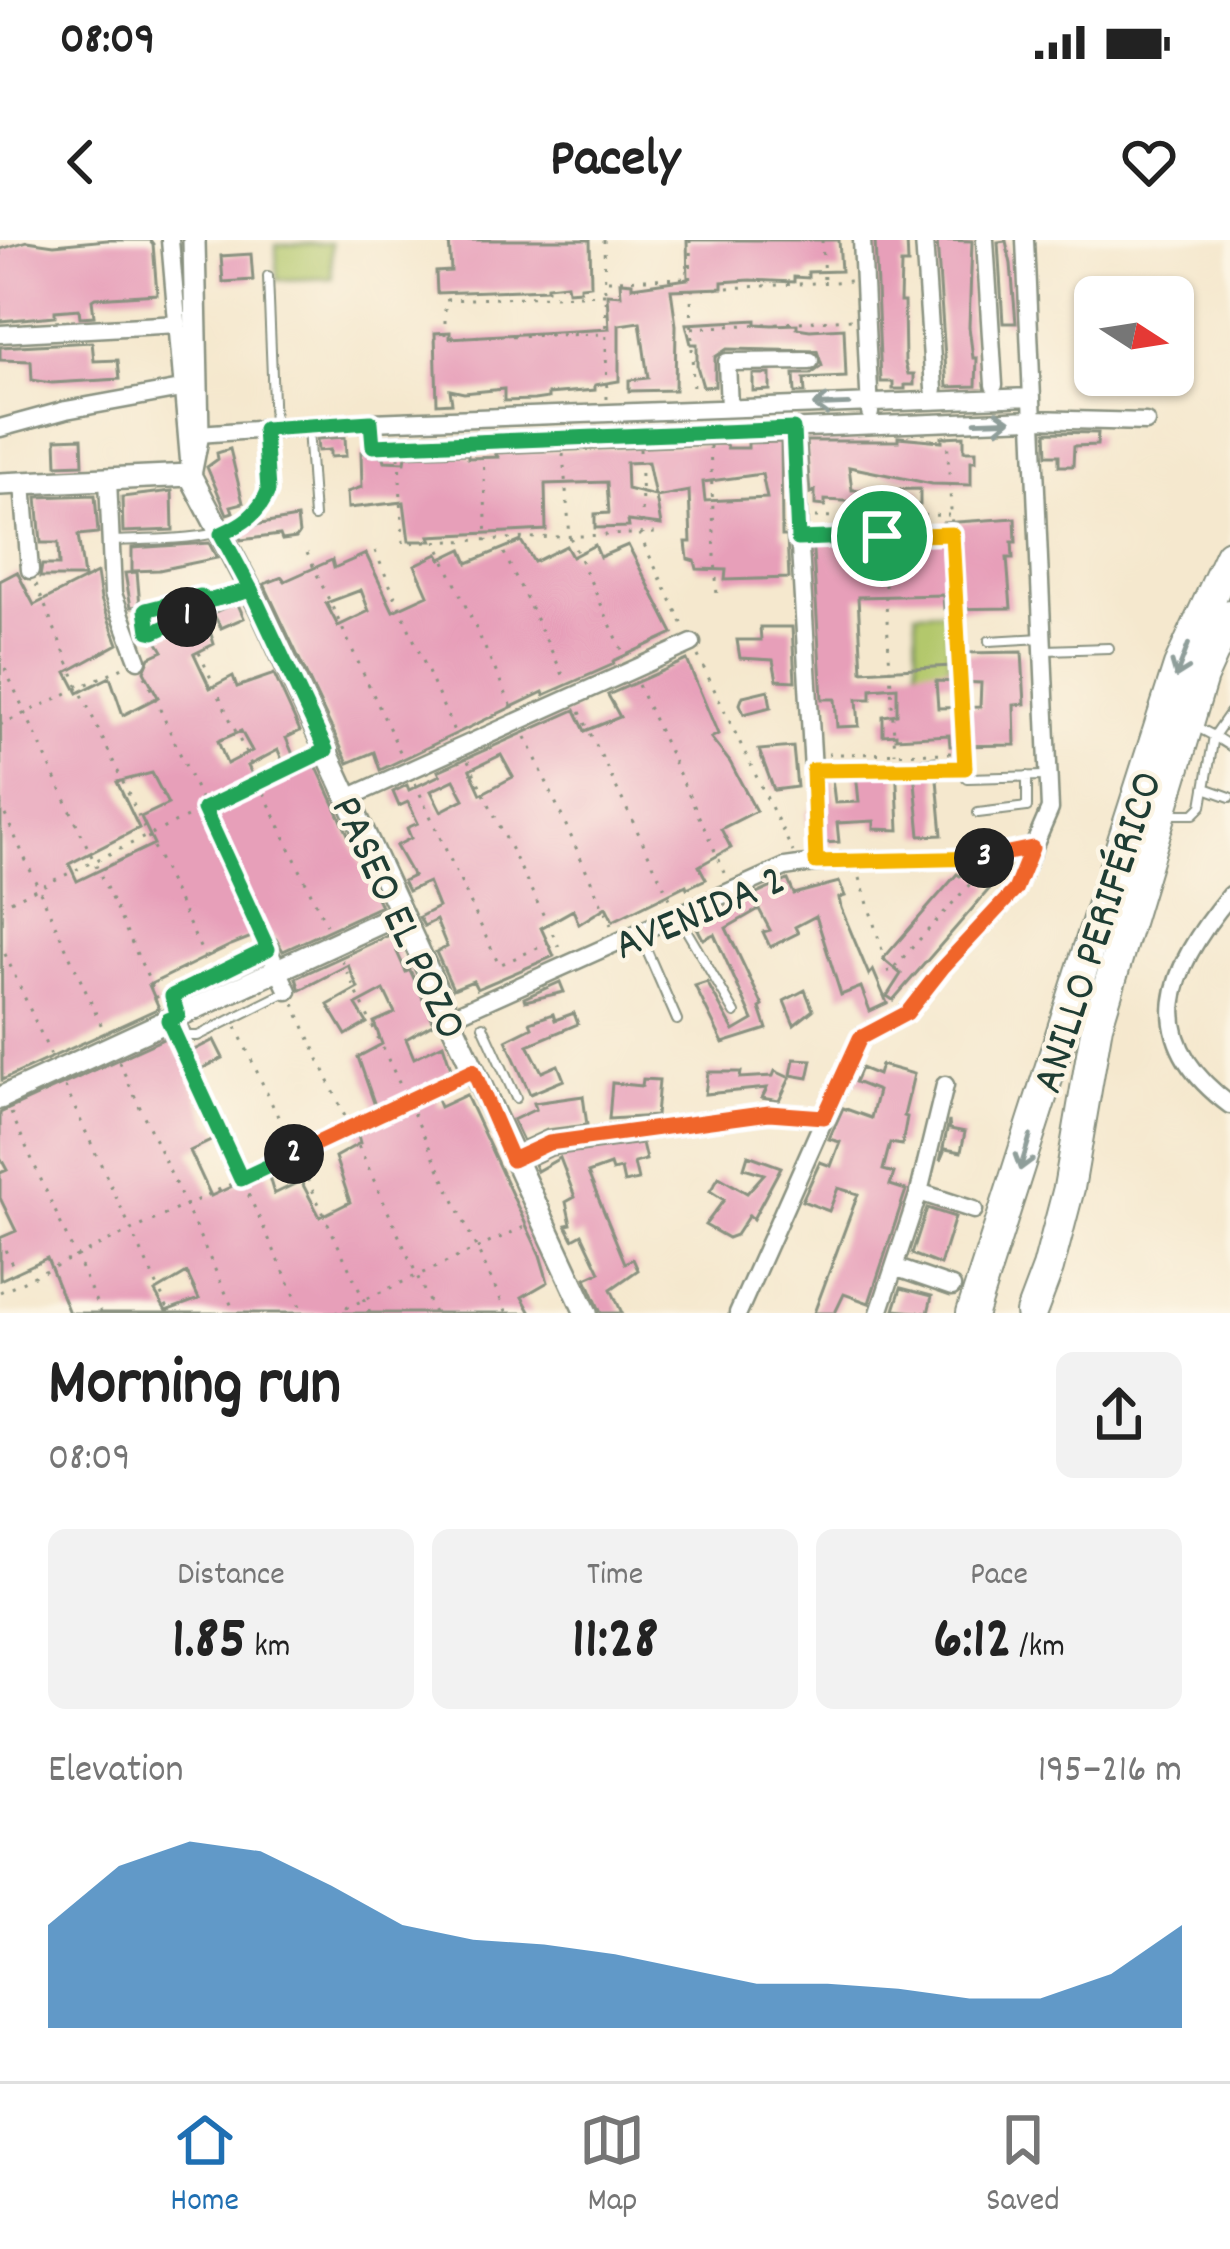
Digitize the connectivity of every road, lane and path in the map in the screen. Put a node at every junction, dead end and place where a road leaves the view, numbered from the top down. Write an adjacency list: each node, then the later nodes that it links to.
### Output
1 (170, 240): 18 (street)
2 (194, 240): 41 (street)
3 (604, 240): 12 (path)
4 (690, 240): 11 (path)
5 (822, 240): 14 (path)
6 (862, 240): 13 (street)
7 (925, 240): 25 (street)
8 (985, 240): 23 (street)
9 (1024, 240): 26 (street)
10 (268, 276): 38 (lane)
11 (691, 278): 12 (path); 15 (path)
12 (605, 280): 16 (path)
13 (864, 281): 14 (path); 17 (street)
14 (824, 283): 15 (path)
15 (691, 290): 19 (path)
16 (605, 295): 21 (path); 21 (path)
17 (866, 319): 19 (path); 27 (street)
18 (178, 324): 20 (street); 24 (street)
19 (692, 328): 29 (path)
20 (0, 334)
21 (606, 334): 30 (path)
22 (810, 361): 28 (street)
23 (994, 385)
24 (182, 389): 37 (street); 46 (street)
25 (934, 389)
26 (1032, 397): 27 (street); 31 (street)
27 (869, 403): 28 (street, one-way to 28); 36 (street)
28 (729, 408): 29 (street)
29 (693, 409): 30 (street)
30 (607, 413): 32 (street)
31 (1033, 419): 33 (street, one-way to 31); 34 (street); 72 (street)
32 (371, 422): 35 (street); 45 (street)
33 (946, 422): 36 (street); 49 (path)
34 (1146, 422)
35 (308, 426): 38 (street); 50 (lane)
36 (870, 426): 39 (street)
37 (0, 428)
38 (269, 429): 41 (street); 53 (lane)
39 (793, 429): 40 (street); 51 (street)
40 (711, 432): 42 (street); 67 (path)
41 (198, 434): 46 (street)
42 (639, 435): 43 (street); 54 (path)
43 (562, 438): 44 (street); 57 (path)
44 (482, 441): 45 (street); 59 (path)
45 (398, 444): 59 (path)
46 (190, 475): 47 (street); 53 (street, PASEO EL POZO)
47 (108, 479): 48 (street); 60 (street)
48 (11, 484): 65 (street)
49 (951, 514): 51 (path); 55 (path)
50 (314, 517)
51 (798, 517): 58 (street)
52 (656, 533): 54 (path)
53 (221, 534): 60 (lane); 66 (street, PASEO EL POZO)
54 (641, 534): 57 (path); 71 (path)
55 (952, 534): 56 (path); 87 (path)
56 (882, 536): 58 (path); 86 (path)
57 (570, 537): 59 (path); 76 (path)
58 (798, 539): 88 (street)
59 (487, 540)
60 (108, 541): 75 (street)
61 (440, 550): 81 (path)
62 (308, 553): 89 (path)
63 (504, 553): 78 (path)
64 (1230, 555): 145 (highway, ANILLO PERIFÉRICO, one-way to 145)
65 (30, 570): 77 (path)
66 (251, 590): 68 (lane); 85 (street, PASEO EL POZO)
67 (717, 598)
68 (208, 601): 68 (lane)
69 (1230, 615): 83 (highway, ANILLO PERIFÉRICO)
70 (989, 641): 72 (lane)
71 (692, 643): 76 (street); 105 (path)
72 (1044, 644): 73 (lane); 91 (street)
73 (1108, 648)
74 (0, 658): 79 (path)
75 (138, 660): 77 (path); 97 (path)
76 (631, 670): 78 (street); 106 (path)
77 (79, 688): 79 (path); 100 (path)
78 (573, 697): 81 (street); 110 (path)
79 (26, 713): 82 (path); 103 (path)
80 (1230, 713): 83 (lane)
81 (518, 721): 89 (street); 114 (path)
82 (0, 725)
83 (1201, 729): 84 (lane); 94 (lane); 98 (highway, ANILLO PERIFÉRICO)
84 (1230, 746)
85 (326, 750): 93 (lane); 96 (street, PASEO EL POZO)
86 (895, 753): 87 (path); 88 (path)
87 (964, 753): 88 (path)
88 (812, 762): 105 (path)
89 (409, 771): 96 (street); 112 (path)
90 (1027, 776): 91 (lane); 92 (lane); 99 (lane)
91 (1047, 776): 101 (street)
92 (967, 778)
93 (259, 782): 97 (path)
94 (1205, 788): 95 (lane); 98 (lane)
95 (1230, 797)
96 (348, 798): 109 (street, PASEO EL POZO)
97 (204, 809): 100 (path); 116 (path)
98 (1160, 812): 148 (highway, ANILLO PERIFÉRICO)
99 (978, 813)
100 (148, 835): 103 (path); 117 (path)
101 (1032, 848): 102 (street, AVENIDA 2); 134 (street)
102 (994, 858): 104 (street, AVENIDA 2); 104 (path)
103 (94, 861): 108 (path); 120 (path)
104 (854, 861): 105 (street, AVENIDA 2)
105 (807, 863): 106 (street, AVENIDA 2)
106 (732, 890): 110 (street, AVENIDA 2)
107 (1230, 895): 133 (street)
108 (0, 906)
109 (401, 913): 115 (street); 122 (street, PASEO EL POZO)
110 (678, 916): 111 (street, AVENIDA 2); 119 (lane)
111 (640, 934): 114 (street, AVENIDA 2); 123 (lane)
112 (556, 940)
113 (0, 943): 126 (path)
114 (620, 943): 122 (street, AVENIDA 2)
115 (334, 944): 116 (street); 132 (path)
116 (273, 959): 117 (lane); 118 (street); 120 (street)
117 (213, 976): 120 (lane)
118 (288, 991): 121 (lane); 135 (path)
119 (735, 1013)
120 (173, 1018): 121 (lane); 126 (street); 138 (path)
121 (232, 1018): 136 (path)
122 (448, 1018): 125 (street, PASEO EL POZO)
123 (677, 1020)
124 (483, 1026): 127 (lane)
125 (473, 1070): 129 (street, PASEO EL POZO); 132 (path)
126 (58, 1072): 130 (street); 142 (path)
127 (509, 1083): 129 (lane); 131 (lane)
128 (945, 1085): 139 (street)
129 (484, 1093): 137 (street, PASEO EL POZO)
130 (2, 1097): 146 (path)
131 (516, 1098)
132 (408, 1101): 135 (path); 144 (path)
133 (1230, 1106)
134 (824, 1117): 137 (street); 162 (street)
135 (350, 1128): 136 (path); 149 (path)
136 (295, 1154): 138 (path); 153 (path)
137 (512, 1160): 141 (street, PASEO EL POZO)
138 (241, 1179): 142 (path); 156 (path)
139 (920, 1192): 140 (street); 147 (street)
140 (974, 1210)
141 (541, 1220): 144 (path); 161 (street, PASEO EL POZO)
142 (132, 1230): 146 (path); 155 (path)
143 (0, 1239): 150 (path)
144 (476, 1249): 149 (path); 160 (path)
145 (993, 1252): 148 (highway); 164 (highway, ANILLO PERIFÉRICO)
146 (76, 1256): 150 (path); 154 (path)
147 (897, 1268): 151 (street); 163 (street)
148 (1048, 1268): 165 (highway, ANILLO PERIFÉRICO)
149 (417, 1276): 153 (path); 159 (path)
150 (20, 1282): 152 (path)
151 (952, 1287)
152 (0, 1292)
153 (364, 1300): 157 (path); 158 (path)
154 (101, 1313)
155 (170, 1313)
156 (303, 1313)
157 (334, 1313)
158 (370, 1313)
159 (434, 1313)
160 (507, 1313)
161 (586, 1313)
162 (738, 1313)
163 (879, 1313)
164 (973, 1313)
165 (1030, 1313)

